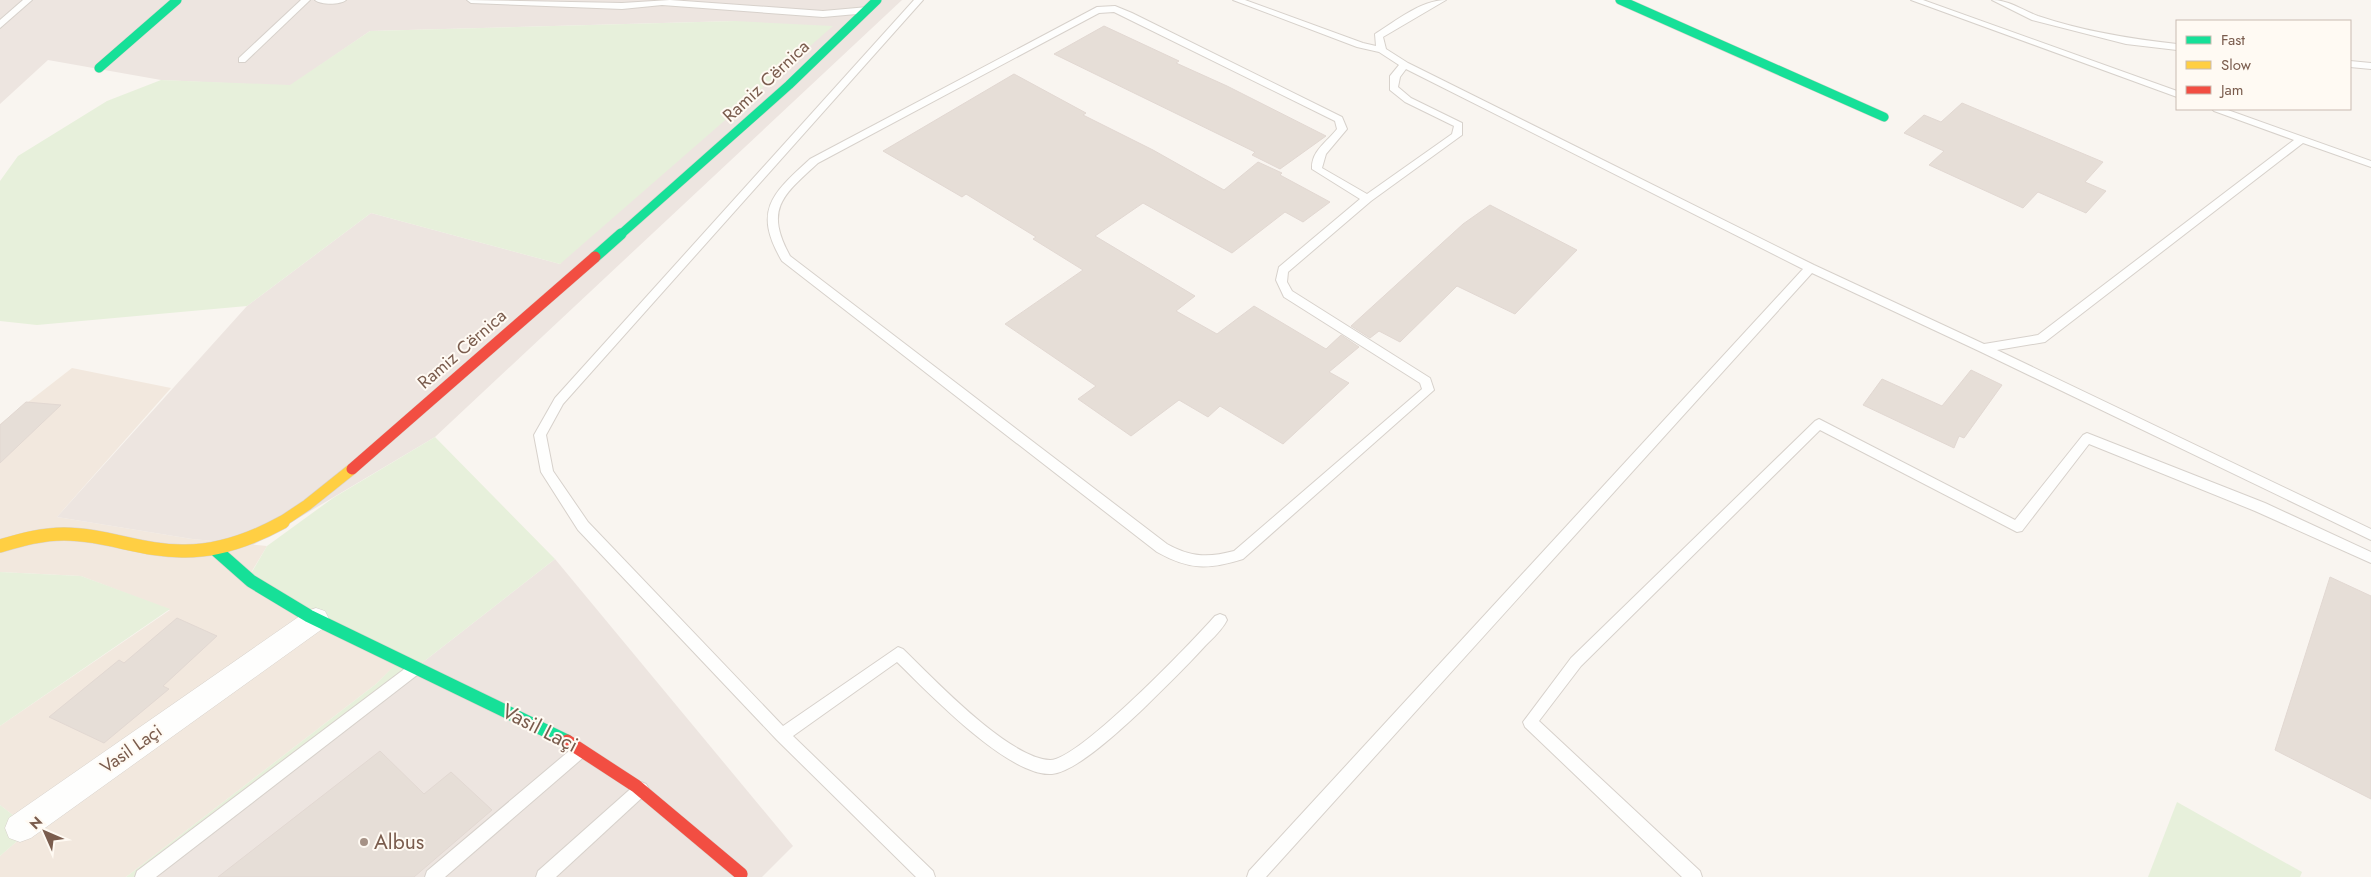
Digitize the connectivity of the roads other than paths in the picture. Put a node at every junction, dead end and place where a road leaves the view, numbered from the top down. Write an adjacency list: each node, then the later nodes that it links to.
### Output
1 (28, 0): 15 (lane)
2 (177, 0): 24 (street)
3 (306, 0): 20 (lane)
4 (319, 0): 5 (lane)
5 (342, 0)
6 (471, 0): 14 (lane)
7 (877, 0): 14 (street, Ramiz Cërnica)
8 (919, 0): 40 (lane)
9 (1236, 0): 17 (lane)
10 (1442, 0): 16 (lane)
11 (1620, 0): 27 (street)
12 (1915, 0): 25 (lane)
13 (1996, 0): 18 (lane)
14 (868, 10): 35 (street, Ramiz Cërnica)
15 (0, 25)
16 (1378, 36): 17 (lane); 19 (lane)
17 (1360, 45): 19 (lane)
18 (2176, 47)
19 (1382, 50): 22 (lane)
20 (242, 60)
21 (2351, 64): 23 (lane)
22 (1405, 65): 30 (lane); 31 (lane)
23 (2371, 66)
24 (99, 68)
25 (2176, 94)
26 (2220, 110): 28 (lane)
27 (1884, 118)
28 (2302, 139): 29 (lane); 32 (lane)
29 (2371, 164)
30 (1367, 199): 30 (lane)
31 (1810, 268): 32 (lane); 49 (lane)
32 (1983, 348): 33 (lane)
33 (2371, 535)
34 (0, 546): 35 (street, Ramiz Cërnica)
35 (217, 551): 37 (street, Vasil Laçi)
36 (2371, 558): 50 (lane)
37 (316, 619): 39 (street, Vasil Laçi); 43 (street, Vasil Laçi)
38 (1220, 620): 40 (lane)
39 (416, 668): 41 (street, Vasil Laçi); 45 (lane)
40 (782, 735): 48 (lane)
41 (582, 749): 42 (street, Vasil Laçi); 46 (lane)
42 (641, 789): 44 (street, Vasil Laçi); 47 (lane)
43 (20, 828)
44 (741, 874)
45 (142, 877)
46 (433, 877)
47 (544, 877)
48 (927, 877)
49 (1255, 877)
50 (1694, 877)

